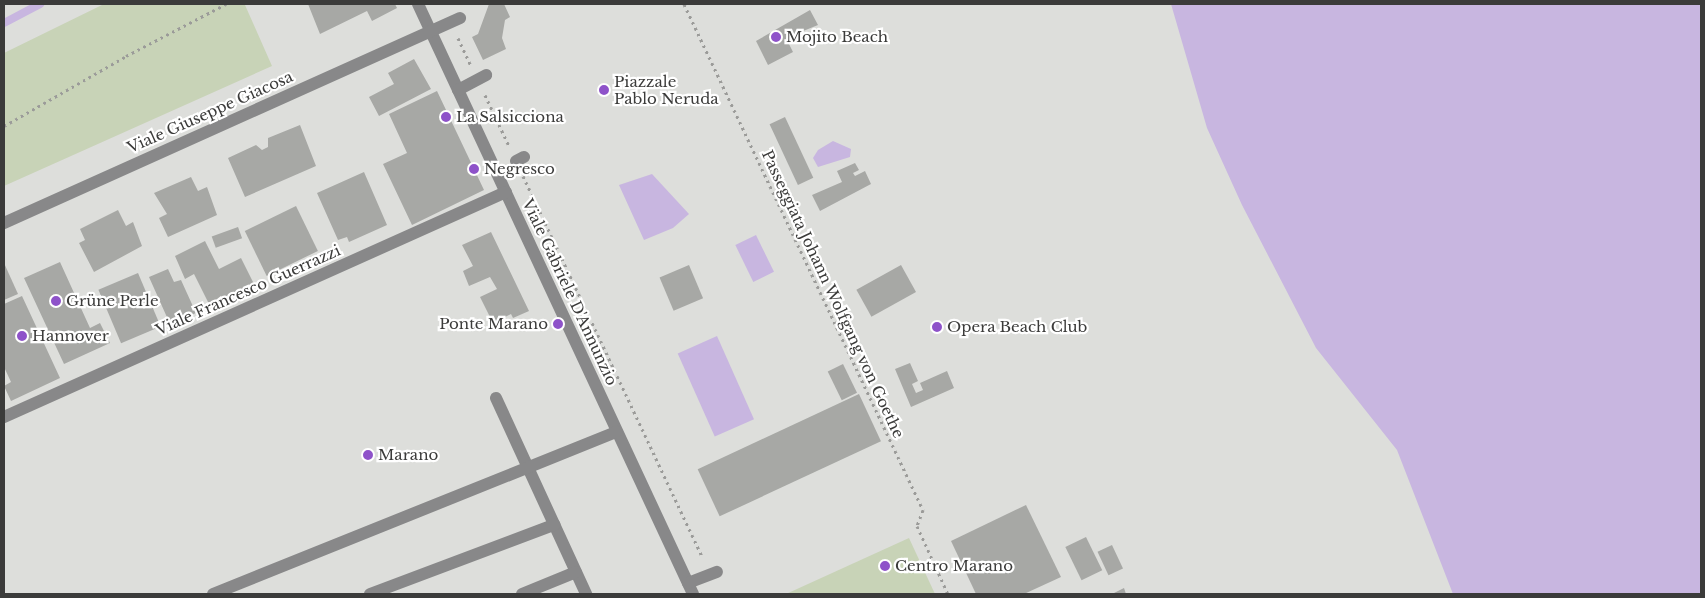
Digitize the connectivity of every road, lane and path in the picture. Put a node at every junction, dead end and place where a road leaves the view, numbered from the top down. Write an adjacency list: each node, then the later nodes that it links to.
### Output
1 (226, 4): 8 (path)
2 (418, 4): 5 (street, Viale Gabriele D'Annunzio)
3 (684, 4): 23 (path, Passeggiata Johann Wolfgang von Goethe)
4 (455, 20): 5 (street, Viale Giuseppe Giacosa); 6 (path)
5 (430, 30): 7 (street, Viale Gabriele D'Annunzio); 10 (street, Viale Giuseppe Giacosa)
6 (482, 78): 7 (street); 17 (path)
7 (458, 90): 9 (street, Viale Gabriele D'Annunzio)
8 (4, 126)
9 (506, 192): 12 (street, Viale Francesco Guerrazzi); 13 (street, Viale Gabriele D'Annunzio)
10 (4, 223)
11 (496, 398): 14 (street)
12 (4, 417)
13 (617, 432): 14 (street); 18 (street, Viale Gabriele D'Annunzio)
14 (528, 468): 15 (street); 19 (street)
15 (554, 525): 16 (street); 20 (street)
16 (576, 572): 21 (street); 22 (street)
17 (713, 573): 18 (street)
18 (691, 589)
19 (213, 594)
20 (370, 594)
21 (522, 594)
22 (586, 594)
23 (948, 594)

